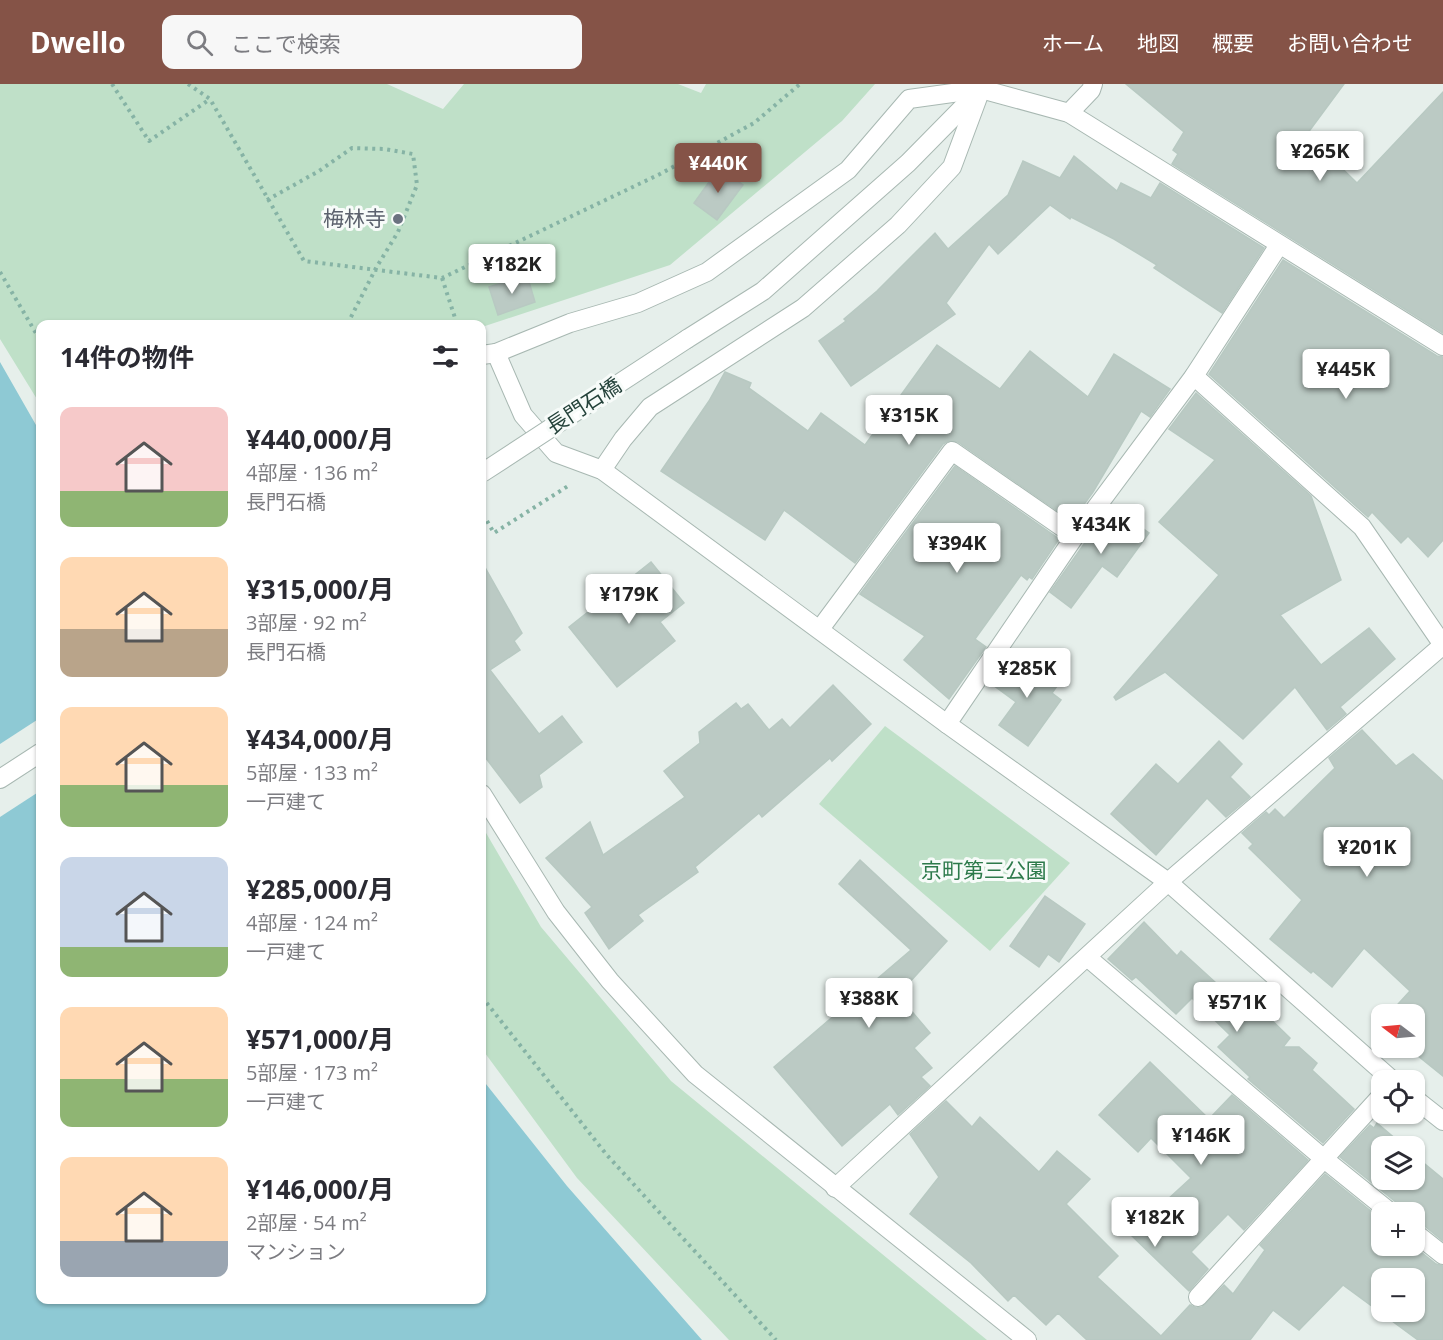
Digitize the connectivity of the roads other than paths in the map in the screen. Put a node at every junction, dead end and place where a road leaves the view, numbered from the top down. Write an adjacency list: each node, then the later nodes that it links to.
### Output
1 (1093, 84): 3 (street)
2 (982, 86): 3 (street); 6 (street); 8 (street, 長門石橋, bridge); 9 (street)
3 (1069, 113): 4 (street)
4 (1278, 245): 5 (street); 7 (street)
5 (1443, 346)
6 (489, 354): 9 (street)
7 (1194, 376): 10 (street); 16 (street)
8 (486, 470)
9 (602, 470): 11 (street)
10 (1075, 536): 11 (street); 12 (street)
11 (820, 629): 12 (street)
12 (947, 724): 16 (street)
13 (36, 756): 14 (street)
14 (0, 779)
15 (486, 800): 23 (street)
16 (1168, 882): 17 (street); 18 (street)
17 (1087, 957): 22 (street); 23 (street)
18 (1381, 1070)
19 (1371, 1107): 22 (street)
20 (1425, 1107): 21 (street)
21 (1443, 1121)
22 (1323, 1158): 24 (street); 27 (street)
23 (835, 1188): 28 (street)
24 (1378, 1202)
25 (1425, 1241): 26 (street)
26 (1443, 1255)
27 (1198, 1297)
28 (1027, 1340)

